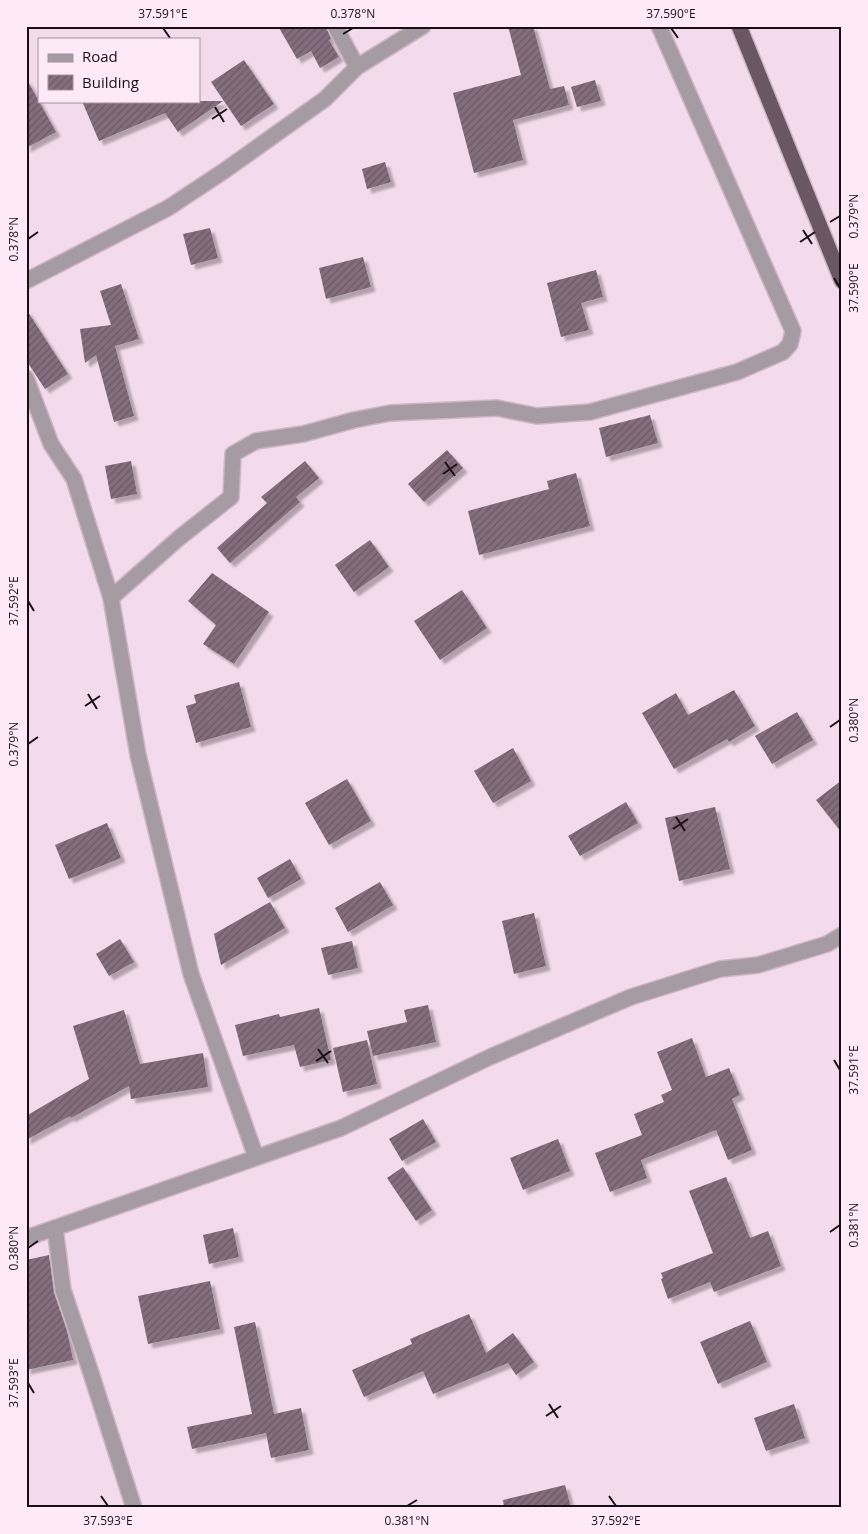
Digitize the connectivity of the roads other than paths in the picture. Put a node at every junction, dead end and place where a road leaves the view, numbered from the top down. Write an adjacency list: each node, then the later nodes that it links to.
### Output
1 (335, 26): 5 (street)
2 (423, 26): 5 (street)
3 (659, 26): 9 (street)
4 (739, 26): 7 (highway)
5 (357, 67): 6 (street)
6 (26, 281)
7 (842, 281)
8 (26, 378): 9 (street)
9 (111, 598): 11 (street)
10 (842, 935): 11 (street)
11 (256, 1157): 12 (street)
12 (55, 1228): 13 (street); 14 (street)
13 (26, 1238)
14 (134, 1508)

